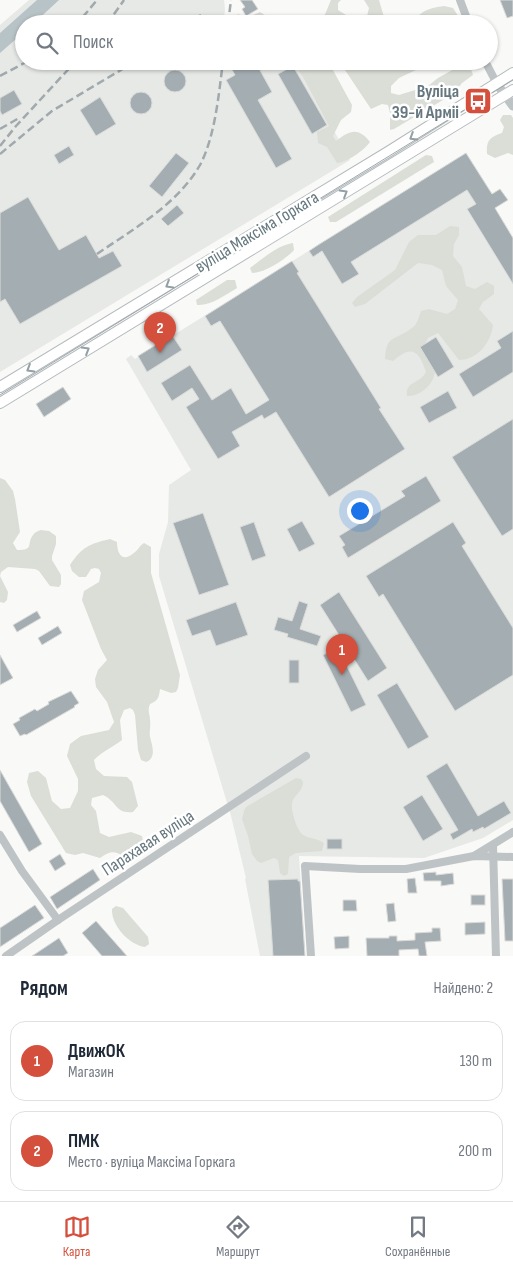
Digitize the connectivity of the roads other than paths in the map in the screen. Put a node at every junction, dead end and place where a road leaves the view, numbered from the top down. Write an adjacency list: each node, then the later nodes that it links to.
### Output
1 (460, 0): 2 (street)
2 (466, 15)
3 (489, 70): 5 (street)
4 (513, 73): 5 (main road, вуліца Максіма Горкага)
5 (498, 84): 6 (street); 8 (main road, вуліца Максіма Горкага, one-way to 8)
6 (509, 92): 7 (street); 9 (main road, вуліца Максіма Горкага)
7 (513, 106)
8 (388, 152): 9 (street); 10 (main road, вуліца Максіма Горкага)
9 (394, 162): 11 (main road, вуліца Максіма Горкага, one-way to 9)
10 (284, 216): 11 (street); 12 (main road, вуліца Максіма Горкага, one-way to 12)
11 (290, 226): 13 (main road, вуліца Максіма Горкага, one-way to 11)
12 (0, 387)
13 (0, 403)
14 (306, 756): 21 (street, Парахавая вуліца)
15 (513, 832): 17 (street)
16 (0, 835): 21 (street)
17 (493, 845): 18 (street); 19 (street)
18 (474, 856): 19 (street); 23 (street)
19 (493, 856): 20 (street); 24 (street)
20 (513, 857)
21 (58, 920): 22 (street, Парахавая вуліца)
22 (6, 956)
23 (310, 956)
24 (496, 956)

